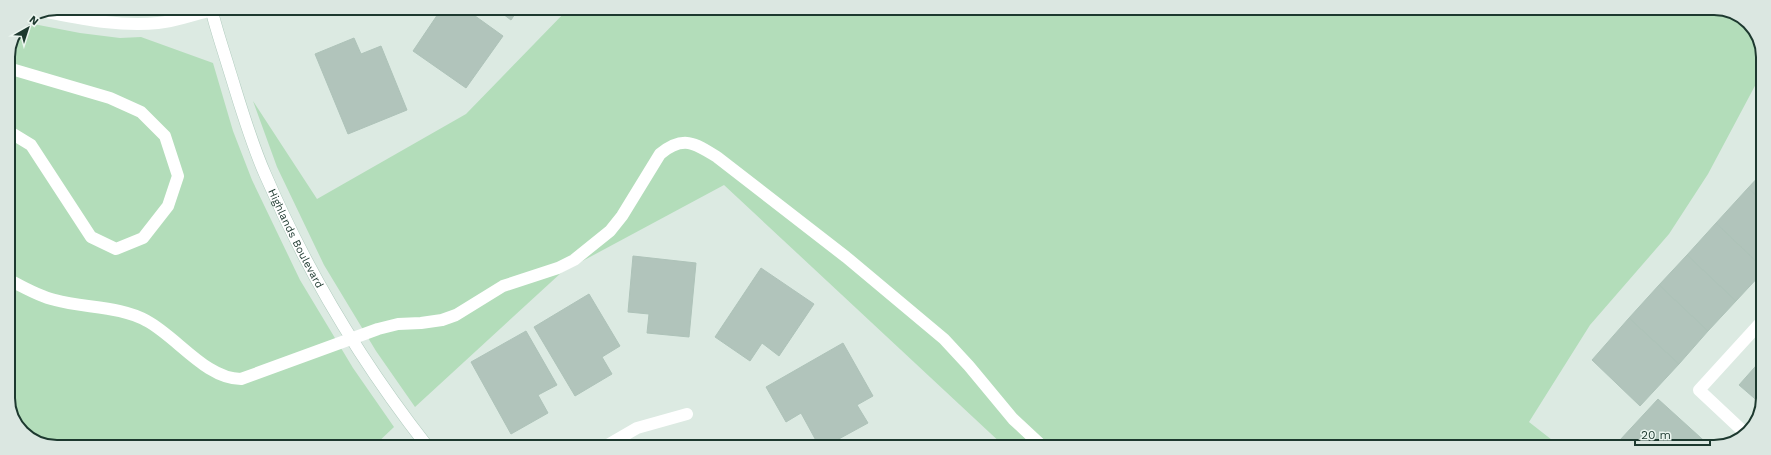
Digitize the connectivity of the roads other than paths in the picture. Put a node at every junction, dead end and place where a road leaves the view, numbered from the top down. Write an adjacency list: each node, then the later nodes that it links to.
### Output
1 (63, 15): 2 (street)
2 (190, 15)
3 (213, 15): 8 (street, Highlands Boulevard)
4 (15, 70): 5 (street)
5 (15, 135)
6 (15, 282): 8 (street)
7 (1756, 328): 10 (street)
8 (352, 339): 11 (street, Highlands Boulevard); 13 (street)
9 (687, 414): 12 (street)
10 (1741, 430)
11 (422, 440)
12 (616, 440)
13 (1036, 440)

